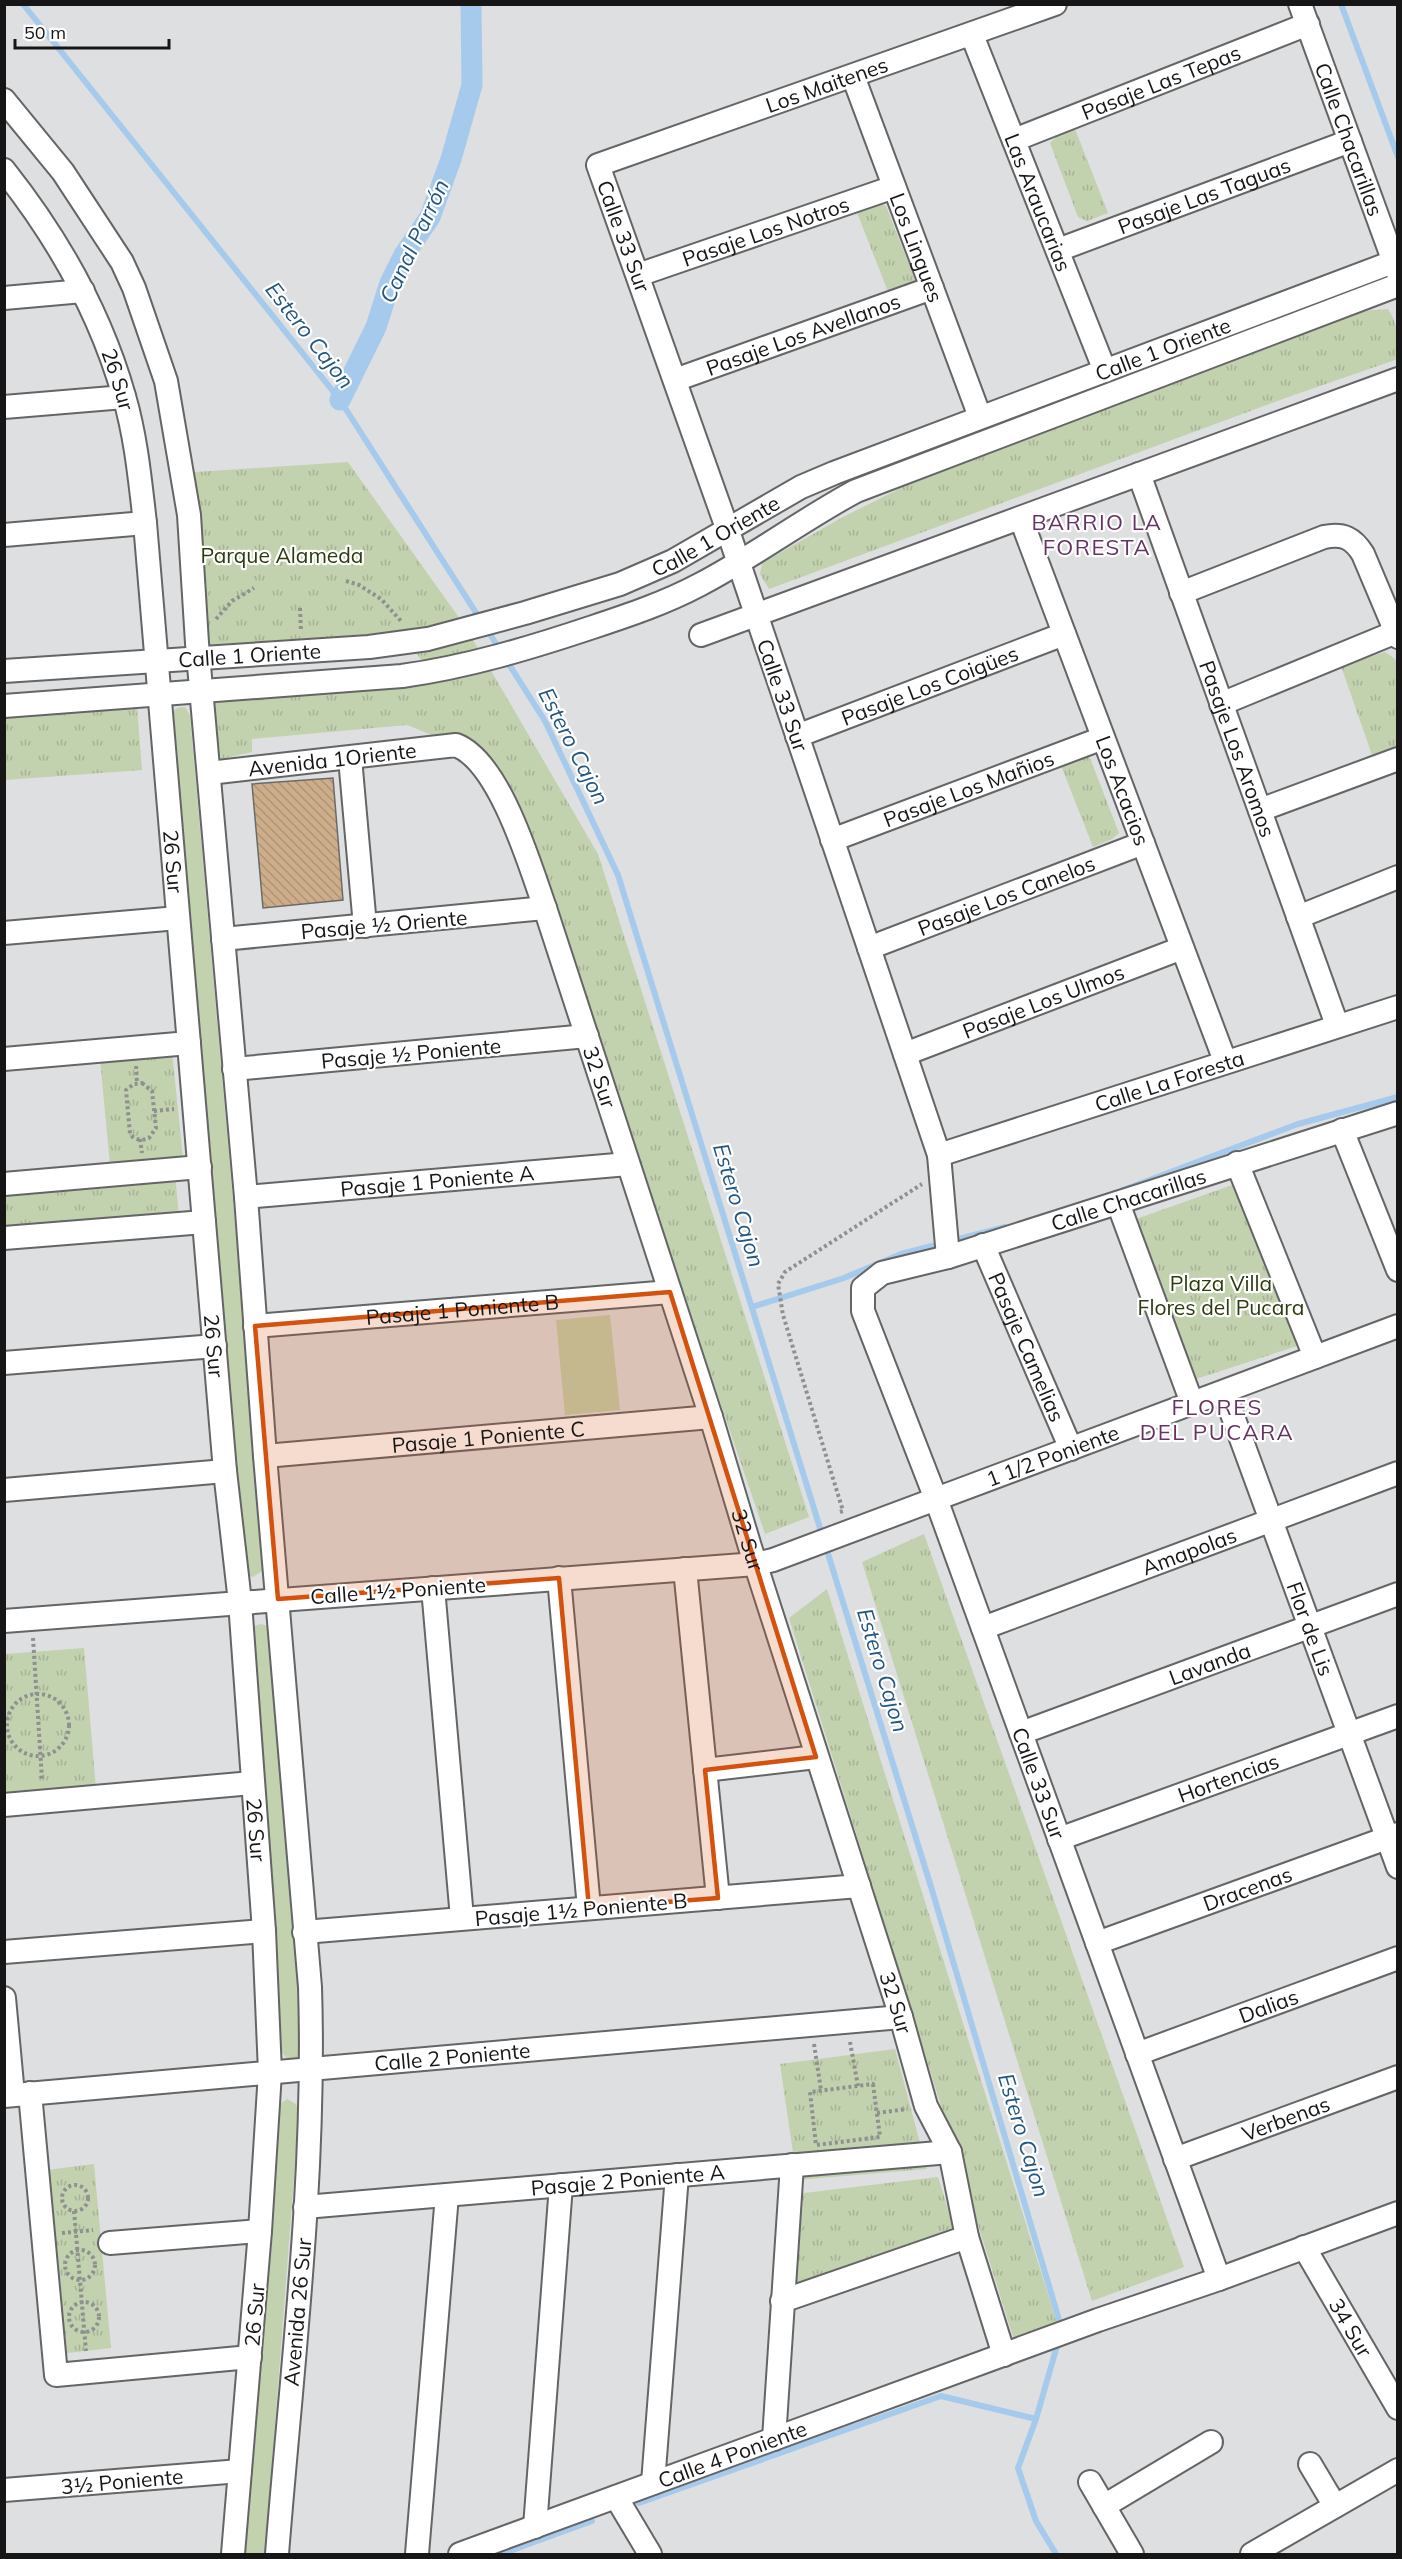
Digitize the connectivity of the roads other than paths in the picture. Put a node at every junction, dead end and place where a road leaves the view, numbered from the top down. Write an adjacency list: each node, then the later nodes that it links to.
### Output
1 (1055, 4): 3 (street, Los Maitenes)
2 (1304, 14): 6 (street, Pasaje Las Tepas); 7 (street, Calle Chacarillas)
3 (972, 35): 4 (street, Los Maitenes); 6 (street, Las Araucarias)
4 (853, 76): 8 (street, Los Maitenes); 10 (street, Los Lingues)
5 (4, 100): 36 (street, 26 Sur)
6 (1014, 140): 12 (street, Las Araucarias)
7 (1350, 141): 12 (street, Pasaje Las Taguas); 13 (street, Calle Chacarillas)
8 (598, 165): 14 (street, Calle 33 Sur)
9 (4, 170): 11 (street, 26 Sur)
10 (894, 187): 14 (street, Pasaje Los Notros); 16 (street, Los Lingues)
11 (12, 189): 17 (street, 26 Sur)
12 (1058, 250): 19 (street, Las Araucarias)
13 (1395, 267): 19 (street, Calle 1 Oriente)
14 (638, 275): 21 (street, Calle 33 Sur)
15 (1398, 285): 30 (street, Calle 1 Oriente)
16 (932, 288): 21 (street, Pasaje Los Avellanos); 24 (street, Los Lingues)
17 (83, 291): 18 (street); 22 (street, 26 Sur)
18 (4, 298)
19 (1105, 371): 24 (street, Calle 1 Oriente)
20 (1398, 379): 25 (street)
21 (675, 380): 28 (street, Calle 33 Sur)
22 (124, 397): 23 (street); 27 (street, 26 Sur)
23 (4, 407)
24 (980, 417): 28 (street, Calle 1 Oriente)
25 (1139, 474): 26 (street); 31 (street, Pasaje Los Aromos)
26 (1021, 519): 32 (street); 33 (street, Los Acacios)
27 (145, 522): 29 (street); 37 (street, 26 Sur)
28 (728, 528): 30 (street, Calle 33 Sur); 36 (street, Calle 1 Oriente)
29 (4, 535)
30 (738, 562): 32 (street, Calle 33 Sur); 39 (street, Calle 1 Oriente)
31 (1181, 593): 35 (street); 41 (street, Pasaje Los Aromos)
32 (755, 615): 34 (street); 43 (street, Calle 33 Sur)
33 (1064, 634): 43 (street, Pasaje Los Coigües); 44 (street, Los Acacios)
34 (701, 635)
35 (1397, 635): 41 (street)
36 (198, 650): 37 (street, Calle 1 Oriente); 39 (street, 26 Sur)
37 (156, 660): 38 (street, Calle 1 Oriente); 40 (street, 26 Sur)
38 (4, 671)
39 (201, 692): 40 (street, Calle 1 Oriente); 48 (street, 26 Sur)
40 (159, 694): 42 (street, Calle 1 Oriente); 55 (street, 26 Sur)
41 (1221, 704): 49 (street, Pasaje Los Aromos)
42 (4, 706)
43 (797, 736): 50 (street, Calle 33 Sur)
44 (1103, 738): 50 (street, Pasaje Los Mañios); 51 (street, Los Acacios)
45 (456, 745): 46 (street, Avenida 1Oriente); 53 (street, 32 Sur)
46 (350, 758): 48 (street, Avenida 1Oriente); 56 (street)
47 (1398, 759): 49 (street)
48 (209, 772): 58 (street, 26 Sur)
49 (1260, 810): 54 (street, Pasaje Los Aromos)
50 (832, 840): 59 (street, Calle 33 Sur)
51 (1143, 843): 59 (street, Pasaje Los Canelos); 60 (street, Los Acacios)
52 (1398, 877): 54 (street)
53 (545, 908): 56 (street, Pasaje ½ Oriente); 63 (street, 32 Sur)
54 (1298, 917): 62 (street, Pasaje Los Aromos)
55 (178, 918): 57 (street); 64 (street, 26 Sur)
56 (365, 926): 58 (street, Pasaje ½ Oriente)
57 (4, 933)
58 (223, 939): 68 (street, 26 Sur)
59 (869, 948): 65 (street, Calle 33 Sur)
60 (1182, 948): 65 (street, Pasaje Los Ulmos); 67 (street, Los Acacios)
61 (1398, 1007): 62 (street, Calle La Foresta)
62 (1337, 1025): 67 (street, Calle La Foresta)
63 (587, 1036): 68 (street, Pasaje ½ Poniente); 72 (street, 32 Sur)
64 (189, 1043): 66 (street); 74 (street, 26 Sur)
65 (905, 1054): 73 (street, Calle 33 Sur)
66 (4, 1059)
67 (1225, 1061): 73 (street, Calle La Foresta)
68 (234, 1069): 76 (street, 26 Sur)
69 (1398, 1113): 70 (street, Calle Chacarillas)
70 (1342, 1130): 71 (street, Calle Chacarillas); 82 (street)
71 (1237, 1163): 77 (street, Calle Chacarillas); 88 (street)
72 (628, 1164): 76 (street, Pasaje 1 Poniente A); 84 (street, 32 Sur)
73 (940, 1164): 81 (street, Calle 33 Sur)
74 (200, 1167): 75 (street); 78 (street, 26 Sur)
75 (4, 1184)
76 (246, 1197): 85 (street, 26 Sur)
77 (1118, 1203): 80 (street, Calle Chacarillas); 91 (street)
78 (204, 1222): 79 (street); 87 (street, 26 Sur)
79 (4, 1238)
80 (984, 1245): 81 (street, Calle Chacarillas); 93 (street, Pasaje Camelias)
81 (948, 1257): 83 (street, Calle Chacarillas)
82 (1398, 1270)
83 (863, 1288): 98 (street, Calle 33 Sur)
84 (670, 1292): 85 (street, Pasaje 1 Poniente B); 92 (street, 32 Sur)
85 (255, 1326): 94 (street, 26 Sur)
86 (1398, 1326): 88 (street, 1 1/2 Poniente)
87 (215, 1346): 89 (street); 95 (street, 26 Sur)
88 (1315, 1357): 90 (street, 1 1/2 Poniente)
89 (4, 1363)
90 (1224, 1392): 91 (street, 1 1/2 Poniente); 99 (street, Flor de Lis)
91 (1192, 1403): 93 (street, 1 1/2 Poniente)
92 (711, 1417): 94 (street, Pasaje 1 Poniente C); 101 (street, 32 Sur)
93 (1071, 1449): 98 (street, 1 1/2 Poniente)
94 (265, 1456): 106 (street, 26 Sur)
95 (225, 1471): 97 (street); 107 (street, 26 Sur)
96 (1398, 1473): 99 (street, Amapolas)
97 (4, 1490)
98 (936, 1499): 100 (street, 1 1/2 Poniente); 110 (street, Calle 33 Sur)
99 (1270, 1520): 109 (street, Flor de Lis); 110 (street, Amapolas)
100 (791, 1554): 101 (street, Calle 1½ Poniente)
101 (756, 1564): 102 (street, Calle 1½ Poniente); 114 (street, 32 Sur)
102 (685, 1569): 103 (street, Calle 1½ Poniente); 115 (street)
103 (559, 1578): 104 (street, Calle 1½ Poniente); 123 (street)
104 (433, 1588): 106 (street, Calle 1½ Poniente); 124 (street)
105 (1398, 1594): 109 (street, Lavanda)
106 (278, 1599): 107 (street, Calle 1½ Poniente); 126 (street, 26 Sur)
107 (240, 1602): 108 (street, Calle 1½ Poniente); 116 (street, 26 Sur)
108 (4, 1621)
109 (1309, 1627): 112 (street, Lavanda); 113 (street, Flor de Lis)
110 (982, 1628): 112 (street, Calle 33 Sur)
111 (1398, 1716): 113 (street, Hortencias)
112 (1021, 1733): 119 (street, Calle 33 Sur)
113 (1349, 1734): 118 (street, Flor de Lis); 119 (street, Hortencias)
114 (816, 1757): 115 (street); 121 (street, 32 Sur)
115 (705, 1770): 122 (street)
116 (252, 1783): 117 (street); 125 (street, 26 Sur)
117 (4, 1805)
118 (1392, 1836): 120 (street, Flor de Lis); 127 (street, Dracenas)
119 (1059, 1839): 127 (street, Calle 33 Sur)
120 (1398, 1867)
121 (859, 1886): 122 (street, Pasaje 1½ Poniente B); 131 (street, 32 Sur)
122 (718, 1898): 123 (street, Pasaje 1½ Poniente B)
123 (589, 1908): 124 (street, Pasaje 1½ Poniente B)
124 (462, 1918): 126 (street, Pasaje 1½ Poniente B)
125 (264, 1931): 128 (street); 134 (street, 26 Sur)
126 (304, 1932): 133 (street, 26 Sur)
127 (1097, 1943): 132 (street, Calle 33 Sur)
128 (4, 1952)
129 (1398, 1958): 132 (street, Dalias)
130 (4, 1998): 136 (street)
131 (901, 2017): 133 (street, Calle 2 Poniente); 137 (street, 32 Sur)
132 (1137, 2054): 138 (street, Calle 33 Sur)
133 (311, 2068): 134 (street, Calle 2 Poniente); 143 (street, Avenida 26 Sur)
134 (270, 2072): 136 (street, Calle 2 Poniente); 145 (street, 26 Sur)
135 (1398, 2077): 138 (street, Verbenas)
136 (16, 2095): 152 (street)
137 (950, 2152): 139 (street, Pasaje 2 Poniente A); 147 (street, 32 Sur)
138 (1175, 2159): 149 (street, Calle 33 Sur)
139 (792, 2165): 140 (street, Pasaje 2 Poniente A); 150 (street)
140 (678, 2175): 141 (street, Pasaje 2 Poniente A); 160 (street)
141 (561, 2185): 142 (street, Pasaje 2 Poniente A); 165 (street)
142 (447, 2195): 143 (street, Pasaje 2 Poniente A); 168 (street)
143 (305, 2207): 167 (street, Avenida 26 Sur)
144 (1398, 2213): 148 (street)
145 (260, 2231): 146 (street); 152 (street, 26 Sur)
146 (105, 2236)
147 (967, 2237): 150 (street); 151 (street, 32 Sur)
148 (1304, 2247): 149 (street); 153 (street, 34 Sur)
149 (1219, 2279): 151 (street, Calle 4 Poniente)
150 (782, 2301): 154 (street)
151 (1004, 2355): 154 (street, Calle 4 Poniente)
152 (250, 2357): 158 (street, 26 Sur)
153 (1398, 2408)
154 (774, 2439): 160 (street, Calle 4 Poniente)
155 (1211, 2442): 163 (street)
156 (1310, 2464): 164 (street)
157 (1398, 2470): 164 (street)
158 (240, 2471): 161 (street, 3½ Poniente); 166 (street, 26 Sur)
159 (1090, 2482): 163 (street)
160 (653, 2483): 162 (street, Calle 4 Poniente)
161 (4, 2490)
162 (616, 2497): 165 (street, Calle 4 Poniente); 170 (street)
163 (1104, 2506): 171 (street)
164 (1335, 2506): 172 (street)
165 (535, 2527): 169 (street, Calle 4 Poniente)
166 (233, 2554)
167 (277, 2554)
168 (417, 2554)
169 (460, 2554)
170 (650, 2554)
171 (1132, 2554)
172 (1252, 2554)

